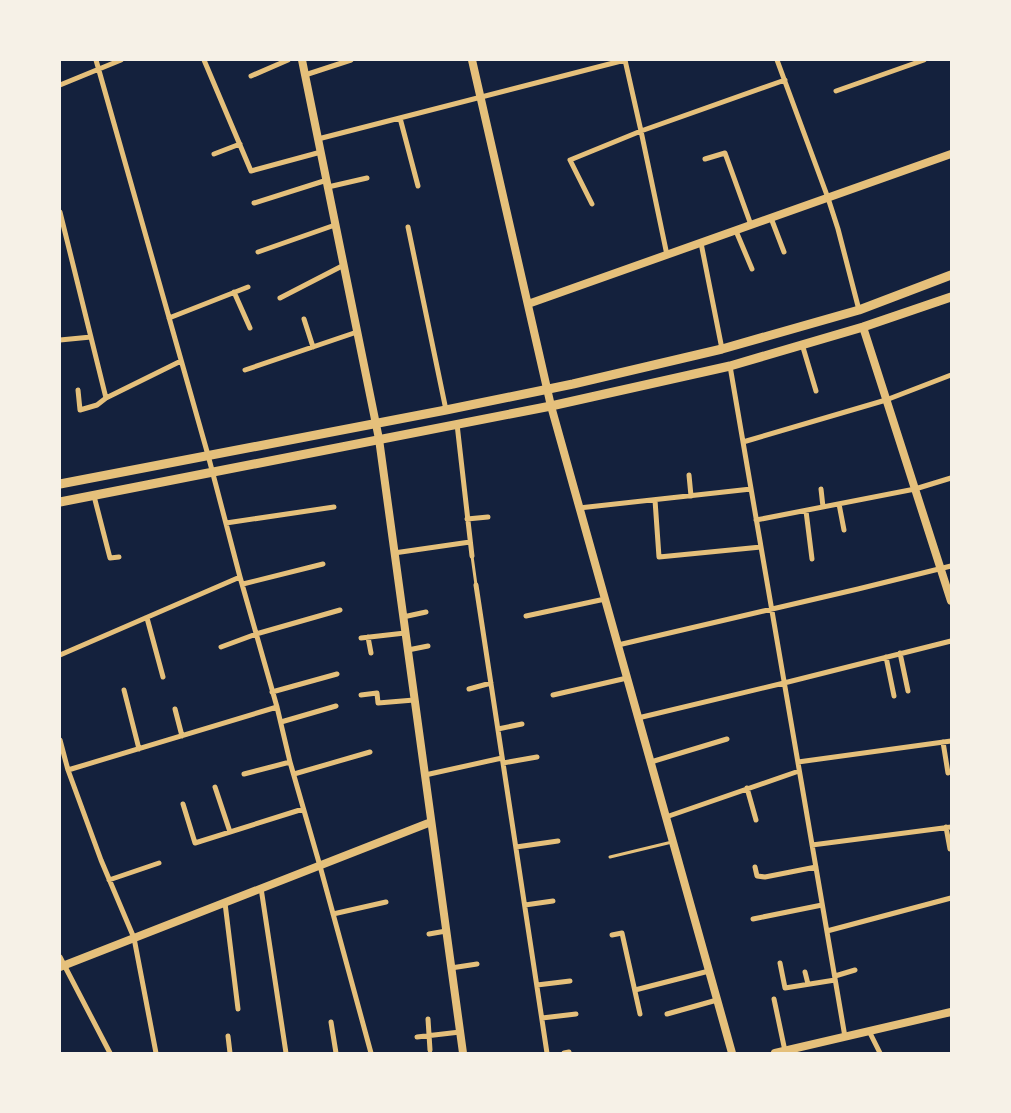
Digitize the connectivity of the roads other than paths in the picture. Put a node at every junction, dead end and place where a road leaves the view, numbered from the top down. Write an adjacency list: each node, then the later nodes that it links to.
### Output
1 (96, 60): 11 (street)
2 (121, 60): 11 (street)
3 (204, 60): 21 (street)
4 (288, 60): 13 (street)
5 (302, 60): 12 (street)
6 (351, 60): 12 (street)
7 (472, 60): 17 (street)
8 (625, 60): 17 (street); 19 (street)
9 (777, 60): 14 (street)
10 (924, 60): 16 (street)
11 (99, 70): 15 (street); 51 (street)
12 (305, 75): 20 (street)
13 (251, 76)
14 (785, 80): 19 (street); 29 (street)
15 (60, 85)
16 (836, 92)
17 (481, 98): 18 (street); 49 (street)
18 (400, 118): 20 (street); 28 (street)
19 (642, 131): 31 (street); 41 (street)
20 (318, 139): 22 (street)
21 (240, 144): 22 (street); 23 (street)
22 (321, 152): 27 (street)
23 (214, 154)
24 (951, 154): 29 (street)
25 (705, 159): 35 (street)
26 (367, 178): 27 (street)
27 (327, 184): 30 (street); 34 (street)
28 (418, 186)
29 (828, 198): 33 (street); 50 (street)
30 (254, 203)
31 (592, 204)
32 (60, 212): 56 (street)
33 (771, 218): 35 (street); 40 (street)
34 (335, 225): 39 (street); 42 (street)
35 (751, 225): 37 (street)
36 (408, 227): 71 (street)
37 (736, 231): 38 (street); 43 (street)
38 (701, 243): 41 (street); 60 (street)
39 (258, 252)
40 (784, 252)
41 (667, 255): 49 (street)
42 (344, 265): 48 (street); 55 (street)
43 (752, 269)
44 (951, 275): 50 (main road)
45 (248, 286): 46 (street)
46 (234, 292): 51 (street); 54 (street)
47 (951, 297): 53 (main road)
48 (280, 298)
49 (528, 304): 65 (street)
50 (859, 310): 53 (main road); 60 (main road)
51 (169, 318): 61 (street)
52 (304, 319): 59 (street)
53 (863, 327): 58 (main road); 69 (street)
54 (250, 328)
55 (357, 332): 59 (street); 72 (street)
56 (91, 337): 57 (street); 68 (street)
57 (60, 340)
58 (802, 344): 62 (main road); 67 (street)
59 (313, 347): 63 (street)
60 (722, 349): 65 (main road)
61 (181, 362): 68 (street); 76 (street)
62 (730, 366): 70 (main road); 75 (street)
63 (246, 370)
64 (951, 375): 69 (street)
65 (548, 389): 70 (street); 71 (main road)
66 (78, 390): 68 (street)
67 (816, 391)
68 (106, 398)
69 (886, 400): 75 (street); 83 (street)
70 (551, 406): 73 (main road); 91 (street)
71 (446, 410): 72 (main road)
72 (376, 423): 74 (street); 76 (main road)
73 (457, 424): 74 (main road); 94 (street)
74 (379, 439): 77 (main road); 100 (street)
75 (743, 442): 81 (street)
76 (208, 455): 77 (street); 80 (main road)
77 (212, 473): 84 (main road); 96 (street)
78 (689, 475): 85 (street)
79 (951, 478): 83 (street)
80 (60, 484)
81 (751, 489): 85 (street); 95 (street)
82 (821, 489): 90 (street)
83 (915, 489): 88 (street); 106 (street)
84 (94, 496): 87 (main road); 102 (street)
85 (691, 496): 86 (street)
86 (655, 500): 91 (street); 99 (street)
87 (60, 502)
88 (839, 504): 90 (street); 97 (street)
89 (334, 507): 96 (street)
90 (823, 507): 92 (street)
91 (579, 508): 110 (street)
92 (806, 510): 95 (street); 103 (street)
93 (488, 517): 94 (street)
94 (467, 519): 98 (street)
95 (756, 520): 99 (street)
96 (226, 523): 107 (street)
97 (844, 530)
98 (470, 542): 100 (street); 101 (street)
99 (761, 547): 112 (street)
100 (394, 553): 115 (street)
101 (472, 556): 109 (lane)
102 (119, 557)
103 (812, 559)
104 (323, 564): 108 (street)
105 (951, 566): 106 (street)
106 (941, 569): 111 (street); 112 (street)
107 (240, 577): 108 (street); 117 (street)
108 (243, 584): 119 (street)
109 (476, 585): 134 (street)
110 (605, 599): 116 (street); 123 (street)
111 (951, 601)
112 (772, 609): 123 (street); 135 (street)
113 (340, 610): 119 (street)
114 (426, 612): 115 (street)
115 (403, 616): 118 (street)
116 (526, 616)
117 (147, 618): 129 (street); 132 (street)
118 (405, 633): 120 (street); 126 (street)
119 (256, 634): 125 (street); 139 (street)
120 (368, 637): 121 (street); 127 (street)
121 (361, 638)
122 (951, 640): 128 (street)
123 (618, 645): 133 (street)
124 (428, 646): 126 (street)
125 (221, 647)
126 (408, 650): 143 (street)
127 (371, 653)
128 (900, 653): 130 (street); 138 (street)
129 (60, 655)
130 (886, 657): 135 (street); 142 (street)
131 (337, 674): 139 (street)
132 (163, 677)
133 (627, 678): 140 (street); 147 (street)
134 (491, 683): 136 (street); 150 (street)
135 (784, 683): 147 (street); 162 (street)
136 (469, 689)
137 (124, 690): 156 (street)
138 (908, 691)
139 (272, 692): 145 (street)
140 (553, 694)
141 (362, 695): 143 (street)
142 (894, 696)
143 (414, 700): 169 (street)
144 (336, 706): 148 (street)
145 (277, 707): 148 (street); 151 (street)
146 (175, 709): 151 (street)
147 (638, 718): 161 (street)
148 (281, 722): 160 (street)
149 (522, 724): 150 (street)
150 (498, 729): 159 (street)
151 (182, 736): 156 (street)
152 (727, 739): 161 (street)
153 (60, 740): 163 (street)
154 (951, 741): 155 (street)
155 (943, 742): 162 (street); 166 (street)
156 (139, 749): 164 (street)
157 (370, 752): 168 (street)
158 (537, 757): 159 (street)
159 (503, 761): 169 (street); 182 (street)
160 (290, 762): 167 (street); 168 (street)
161 (651, 762): 174 (street)
162 (798, 762): 165 (street)
163 (63, 764): 164 (street)
164 (68, 770): 189 (street)
165 (799, 771): 171 (street); 181 (street)
166 (948, 773)
167 (244, 774)
168 (294, 774): 173 (street)
169 (424, 774): 176 (street)
170 (215, 787): 178 (street)
171 (746, 788): 174 (street); 175 (street)
172 (183, 804): 178 (street)
173 (303, 809): 178 (street); 186 (street)
174 (666, 817): 180 (street)
175 (756, 820)
176 (431, 822): 186 (street); 199 (street)
177 (949, 827): 181 (street); 183 (street)
178 (230, 832)
179 (558, 841): 182 (street)
180 (673, 842): 184 (lane); 210 (street)
181 (812, 845): 187 (street)
182 (516, 847): 196 (street)
183 (950, 849)
184 (610, 857)
185 (159, 862): 189 (street)
186 (320, 866): 190 (street); 197 (street)
187 (816, 866): 188 (street); 195 (street)
188 (755, 867)
189 (109, 880): 203 (street)
190 (261, 888): 194 (street); 240 (street)
191 (951, 898): 200 (street)
192 (553, 901): 196 (street)
193 (386, 902): 197 (street)
194 (225, 903): 203 (street); 219 (street)
195 (822, 904): 198 (street); 200 (street)
196 (525, 905): 215 (street)
197 (333, 914): 242 (street)
198 (753, 919)
199 (446, 931): 201 (street); 208 (street)
200 (827, 931): 212 (street)
201 (428, 934)
202 (612, 935): 216 (street)
203 (134, 938): 207 (street); 238 (street)
204 (60, 956): 207 (street)
205 (780, 963): 214 (street)
206 (477, 964): 208 (street)
207 (62, 966): 237 (street)
208 (451, 968): 228 (street)
209 (855, 970): 212 (street)
210 (709, 971): 216 (street); 218 (street)
211 (805, 972): 214 (street)
212 (835, 978): 214 (street); 232 (street)
213 (570, 980): 215 (street)
214 (808, 984)
215 (537, 985): 224 (street)
216 (635, 990): 222 (street)
217 (774, 999): 234 (street)
218 (717, 1000): 223 (street); 246 (street)
219 (238, 1009)
220 (951, 1012): 227 (street)
221 (576, 1014): 224 (street)
222 (640, 1014)
223 (667, 1014)
224 (542, 1018): 244 (street)
225 (428, 1019): 230 (street)
226 (331, 1022): 241 (street)
227 (869, 1031): 232 (street); 248 (street)
228 (460, 1032): 230 (street); 243 (street)
229 (228, 1036): 239 (street)
230 (429, 1036): 231 (street); 233 (street)
231 (417, 1037)
232 (845, 1037): 235 (street)
233 (430, 1050)
234 (786, 1050): 235 (street); 247 (street)
235 (806, 1050)
236 (569, 1052): 245 (street)
237 (110, 1053)
238 (156, 1053)
239 (230, 1053)
240 (286, 1053)
241 (336, 1053)
242 (371, 1053)
243 (463, 1053)
244 (547, 1053)
245 (564, 1053)
246 (732, 1053)
247 (775, 1053)
248 (880, 1053)

